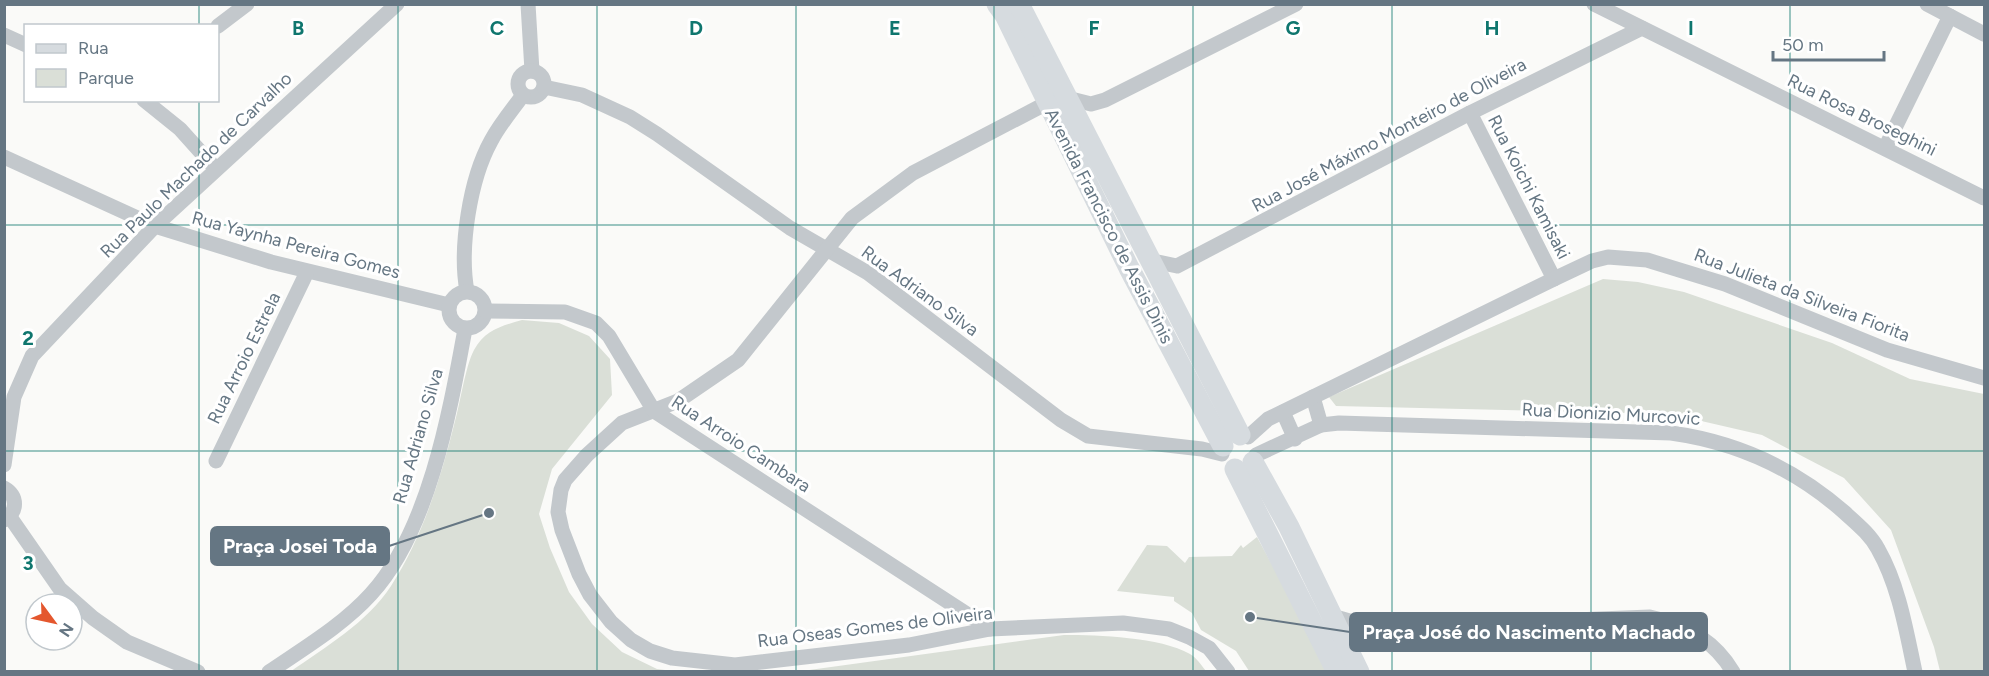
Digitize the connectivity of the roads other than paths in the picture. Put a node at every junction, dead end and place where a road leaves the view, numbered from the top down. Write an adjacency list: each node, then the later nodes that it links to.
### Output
1 (247, 4): 10 (street)
2 (397, 4): 23 (street, Rua Paulo Machado de Carvalho)
3 (528, 4): 15 (street)
4 (997, 4): 18 (main road, Avenida Francisco de Assis Dinis)
5 (1019, 4): 18 (main road, Avenida Francisco de Assis Dinis)
6 (1296, 4): 18 (street)
7 (1594, 4): 11 (street, Rua Rosa Broseghini)
8 (1927, 4): 9 (street)
9 (1950, 16): 12 (street); 21 (street)
10 (219, 25)
11 (1642, 28): 20 (street, Rua José Máximo Monteiro de Oliveira); 21 (street, Rua Rosa Broseghini)
12 (1984, 34)
13 (4, 35): 14 (street)
14 (24, 44)
15 (532, 71): 16 (street); 17 (street)
16 (544, 87): 17 (street); 26 (street, Rua Adriano Silva)
17 (524, 95): 30 (street)
18 (1057, 100): 26 (street, Rua Oseas Gomes de Oliveira); 27 (main road, Avenida Francisco de Assis Dinis); 40 (main road, Avenida Francisco de Assis Dinis)
19 (146, 102): 23 (street)
20 (1470, 113): 27 (street, Rua José Máximo Monteiro de Oliveira); 29 (street, Rua Koichi Kamisaki)
21 (1885, 148): 24 (street, Rua Rosa Broseghini)
22 (4, 157): 25 (street, Rua Yaynha Pereira Gomes)
23 (215, 168): 25 (street, Rua Paulo Machado de Carvalho)
24 (1984, 198)
25 (155, 226): 28 (street, Rua Yaynha Pereira Gomes); 42 (street, Rua Paulo Machado de Carvalho)
26 (827, 250): 36 (street, Rua Oseas Gomes de Oliveira); 40 (street, Rua Adriano Silva)
27 (1153, 261): 40 (main road, Avenida Francisco de Assis Dinis)
28 (307, 272): 31 (street, Rua Yaynha Pereira Gomes); 41 (street, Rua Arroio Estrela)
29 (1554, 279): 34 (street, Rua Julieta da Silveira Fiorita); 35 (street, Rua Julieta da Silveira Fiorita)
30 (467, 291): 31 (street); 32 (street)
31 (449, 305): 33 (street)
32 (486, 311): 33 (street); 36 (street, Rua Arroio Cambara)
33 (465, 329): 48 (street, Rua Adriano Silva)
34 (1984, 378)
35 (1313, 397): 37 (street, Rua Julieta da Silveira Fiorita); 38 (street)
36 (654, 411): 46 (street, Rua Arroio Cambara); 46 (street, Rua Oseas Gomes de Oliveira)
37 (1283, 412): 39 (street); 40 (street, Rua Julieta da Silveira Fiorita)
38 (1321, 425): 39 (street, Rua Dionizio Murcovic); 53 (street, Rua Dionizio Murcovic)
39 (1295, 439): 40 (street, Rua Dionizio Murcovic)
40 (1240, 451): 45 (main road, Avenida Francisco de Assis Dinis); 50 (main road, Avenida Francisco de Assis Dinis)
41 (216, 461)
42 (4, 465)
43 (4, 488): 44 (street)
44 (7, 518): 47 (street)
45 (1332, 616): 51 (main road, Avenida Francisco de Assis Dinis); 52 (street)
46 (990, 629): 49 (street, Rua Oseas Gomes de Oliveira)
47 (198, 672)
48 (269, 672)
49 (1228, 672)
50 (1337, 672)
51 (1359, 672)
52 (1733, 672)
53 (1915, 672)

